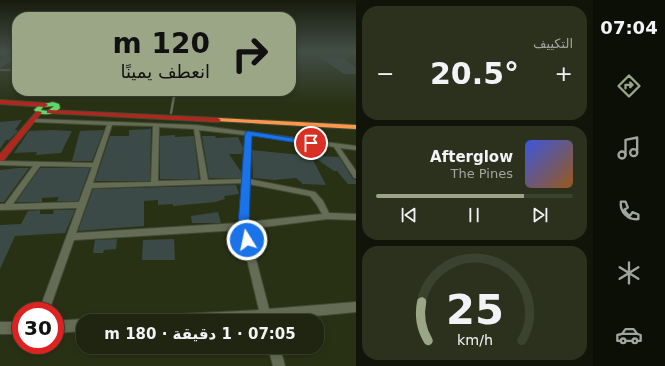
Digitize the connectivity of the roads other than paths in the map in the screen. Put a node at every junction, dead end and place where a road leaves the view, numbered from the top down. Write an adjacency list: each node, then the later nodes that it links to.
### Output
1 (0, 70): 2 (lane)
2 (12, 70)
3 (174, 96): 7 (lane)
4 (0, 102): 6 (main road)
5 (0, 109): 6 (main road)
6 (40, 114): 7 (main road); 7 (main road); 9 (street); 16 (main road)
7 (171, 118): 8 (main road); 10 (street); 11 (street); 12 (main road)
8 (356, 122)
9 (110, 123): 10 (street); 19 (street)
10 (156, 125): 23 (street)
11 (196, 127): 13 (street); 21 (street)
12 (356, 127)
13 (248, 133): 14 (street); 22 (street)
14 (337, 147): 15 (street); 20 (street)
15 (356, 148)
16 (0, 160)
17 (0, 163): 18 (street)
18 (38, 164): 19 (street); 26 (street)
19 (96, 165): 24 (street)
20 (356, 176)
21 (205, 181): 22 (street); 23 (street)
22 (246, 181): 27 (street); 29 (street)
23 (154, 183): 24 (street)
24 (89, 186): 25 (street)
25 (82, 205): 26 (street); 30 (street)
26 (4, 207)
27 (327, 216): 28 (street); 29 (street)
28 (356, 217)
29 (243, 226): 30 (street); 33 (street)
30 (71, 237): 31 (street)
31 (47, 302)
32 (356, 307): 34 (street)
33 (265, 314)
34 (299, 314)
35 (64, 326): 36 (street)
36 (76, 326)
37 (0, 328): 38 (street)
38 (12, 328)
39 (276, 354): 40 (street)
40 (279, 366)

